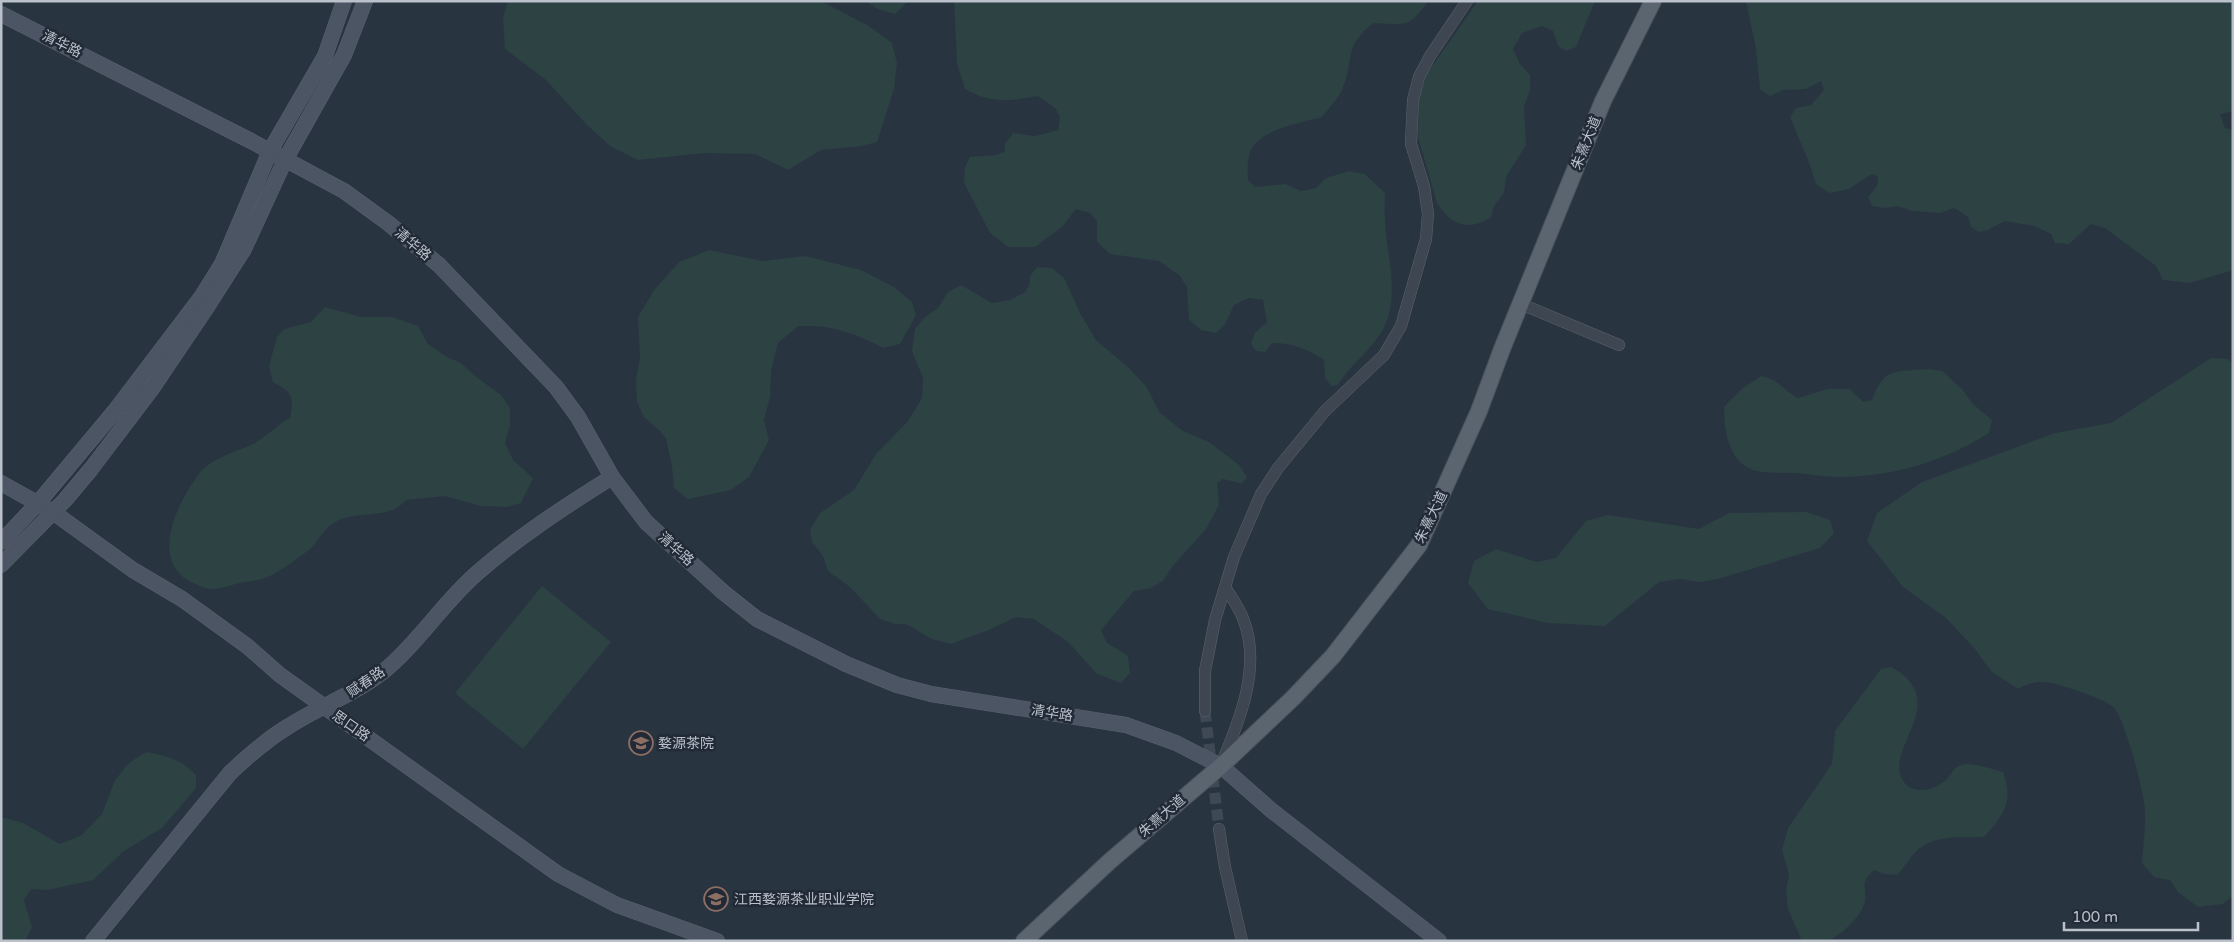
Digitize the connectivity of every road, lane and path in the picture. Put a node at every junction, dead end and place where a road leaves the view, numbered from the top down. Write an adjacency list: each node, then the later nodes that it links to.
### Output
1 (344, 1): 6 (main road)
2 (365, 1): 7 (main road)
3 (1467, 1): 16 (street)
4 (1654, 1): 8 (main road, 朱熹大道)
5 (1, 14): 6 (main road, 清华路)
6 (270, 151): 7 (main road, 清华路); 12 (main road)
7 (285, 160): 10 (main road, 清华路); 13 (main road)
8 (1521, 304): 9 (street); 19 (main road, 朱熹大道)
9 (1619, 345)
10 (612, 477): 17 (main road, 赋春路); 19 (main road, 清华路)
11 (1, 483): 12 (main road, 思口路)
12 (38, 503): 13 (main road, 思口路); 14 (main road)
13 (53, 512): 15 (main road); 17 (main road, 思口路)
14 (1, 542)
15 (1, 565)
16 (1225, 587): 18 (street); 19 (street)
17 (323, 706): 21 (main road, 赋春路); 22 (main road, 思口路)
18 (1205, 711)
19 (1221, 766): 23 (main road, 朱熹大道); 25 (main road, 清华路)
20 (1219, 828): 24 (street)
21 (93, 941)
22 (716, 941)
23 (1024, 941)
24 (1242, 941)
25 (1439, 941)

